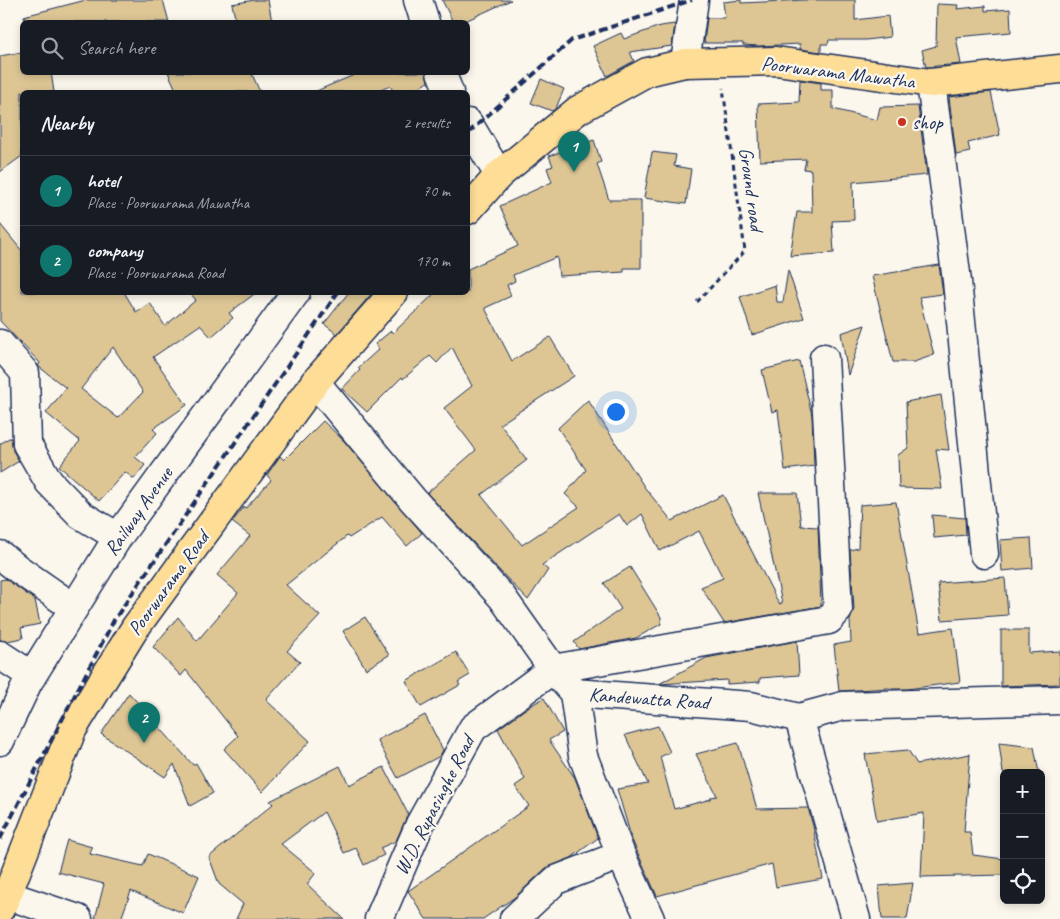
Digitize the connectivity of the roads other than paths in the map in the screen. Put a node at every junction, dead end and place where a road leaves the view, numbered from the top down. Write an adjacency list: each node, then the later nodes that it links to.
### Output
1 (418, 0): 3 (street)
2 (694, 0): 4 (street)
3 (424, 20)
4 (685, 63): 6 (main road, Poorwarama Mawatha); 8 (main road, Poorwarama Mawatha)
5 (1060, 70): 6 (main road, Poorwarama Mawatha)
6 (931, 83): 16 (street)
7 (470, 126): 8 (street)
8 (498, 175): 9 (main road)
9 (470, 208)
10 (294, 295): 15 (street, Railway Avenue)
11 (391, 295): 14 (main road, Poorwarama Road)
12 (0, 344): 15 (street)
13 (824, 358): 20 (street)
14 (315, 382): 20 (street, Kandewatta Road); 27 (main road, Poorwarama Road)
15 (118, 537): 18 (street, Railway Avenue)
16 (984, 554)
17 (0, 555): 18 (street)
18 (74, 608): 21 (street, Railway Avenue)
19 (0, 655): 21 (street)
20 (553, 669): 22 (street, Kandewatta Road); 29 (street, W.D. Rupasinghe Road)
21 (32, 676): 25 (street, Railway Avenue)
22 (574, 693): 24 (street, Kandewatta Road); 26 (street)
23 (1060, 700): 24 (street)
24 (800, 718): 32 (street)
25 (0, 741)
26 (621, 855): 30 (street); 31 (street)
27 (4, 902): 28 (street)
28 (78, 919)
29 (379, 919)
30 (514, 919)
31 (650, 919)
32 (856, 919)

